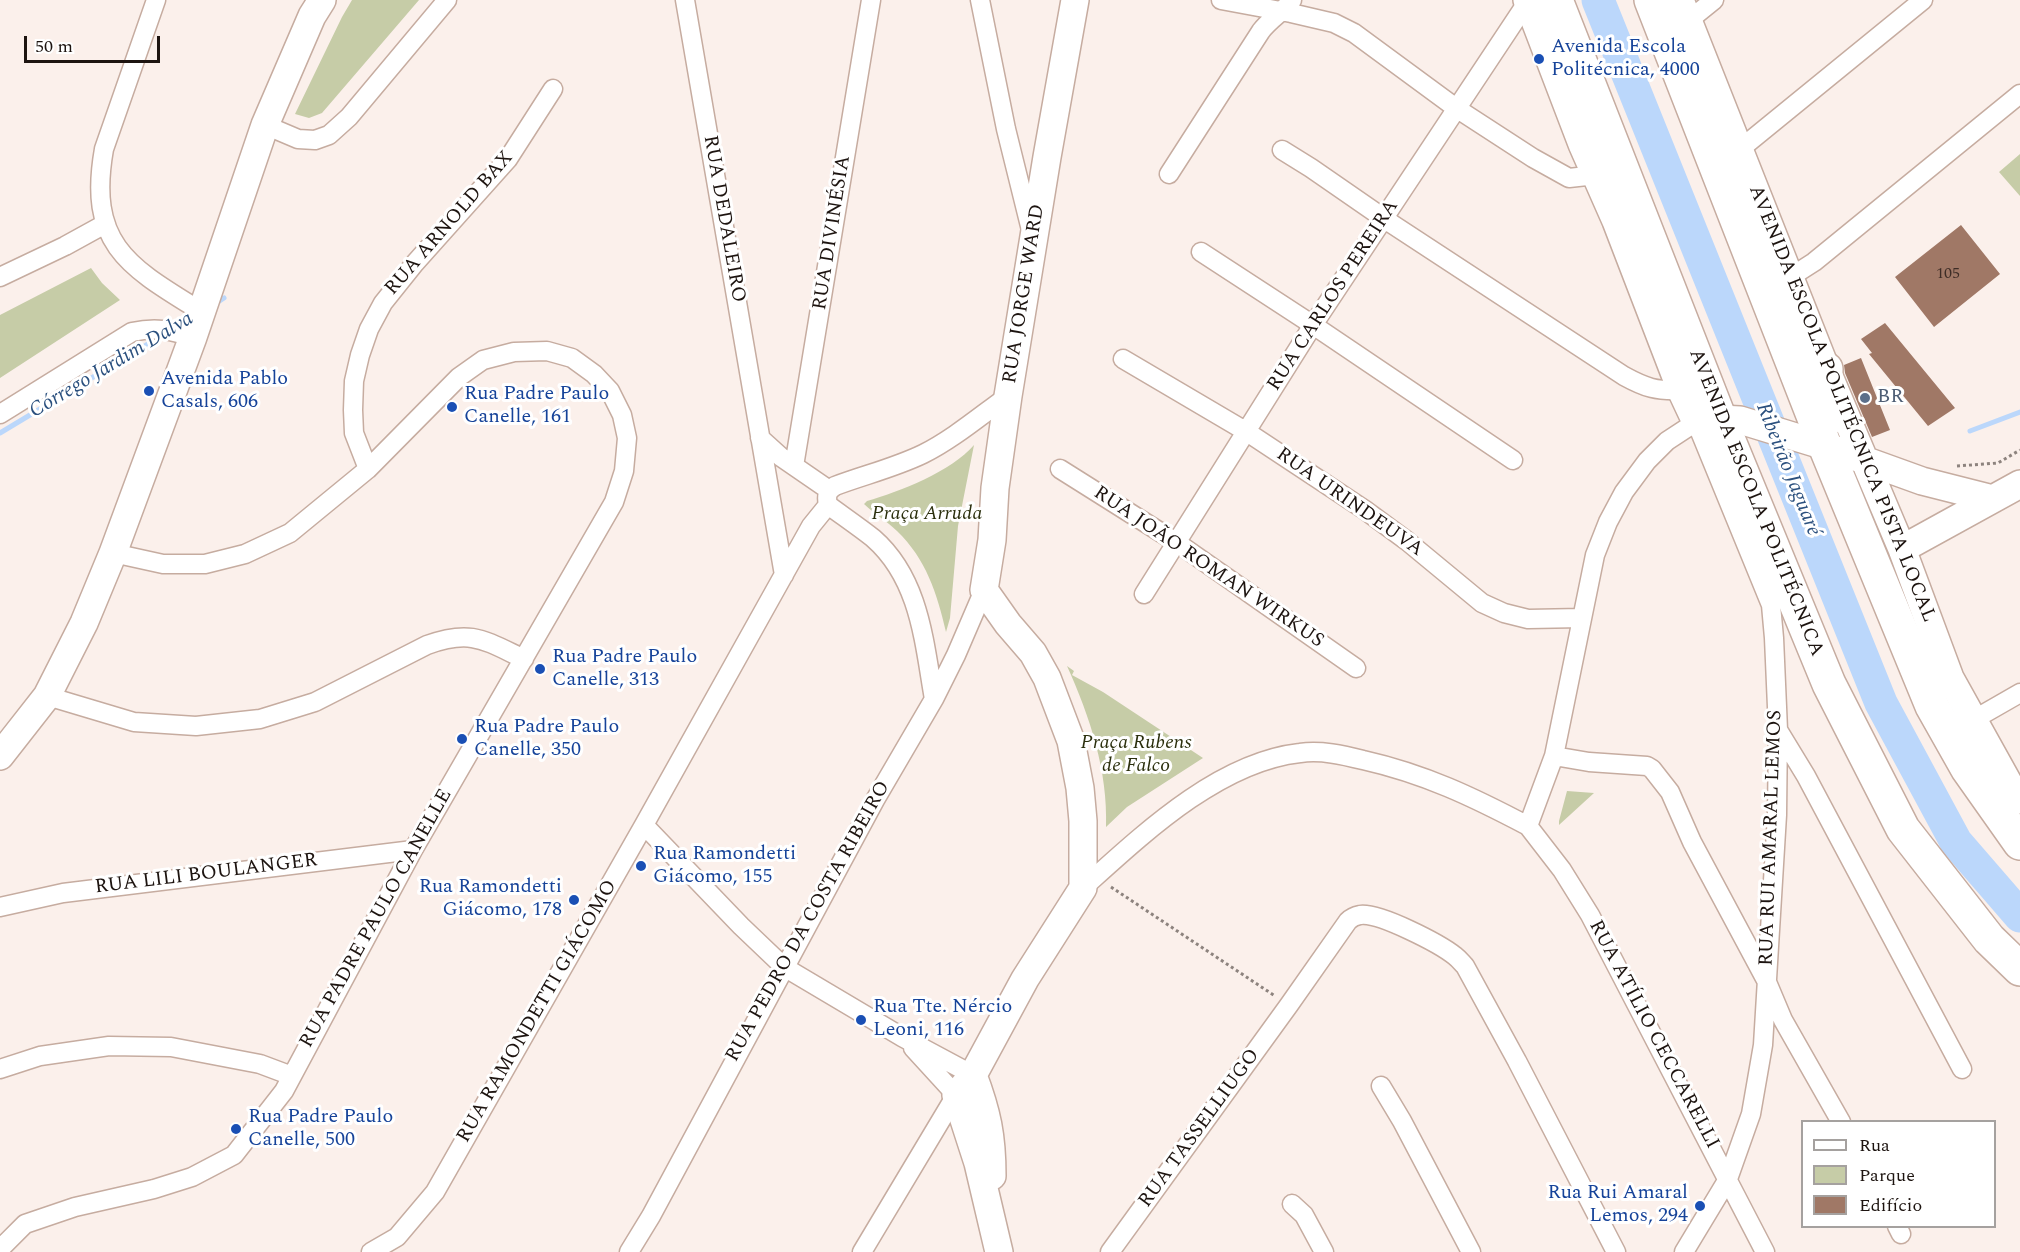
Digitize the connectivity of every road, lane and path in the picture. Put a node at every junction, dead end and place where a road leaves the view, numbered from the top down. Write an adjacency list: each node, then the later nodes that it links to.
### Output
1 (156, 0): 24 (street)
2 (322, 0): 18 (street)
3 (447, 0): 18 (street)
4 (685, 0): 38 (street, RUA DEDALEIRO)
5 (871, 0): 43 (street, RUA DIVINÉSIA)
6 (980, 0): 25 (street)
7 (1075, 0): 25 (street, RUA JORGE WARD)
8 (1221, 0): 13 (street)
9 (1537, 0): 17 (street, RUA CARLOS PEREIRA); 22 (street, AVENIDA ESCOLA POLITÉCNICA); 36 (highway, AVENIDA ESCOLA POLITÉCNICA)
10 (1651, 0): 39 (highway)
11 (1714, 0): 14 (street)
12 (1923, 0): 20 (street)
13 (1286, 6): 17 (street); 21 (street)
14 (1684, 10): 20 (street, AVENIDA ESCOLA POLITÉCNICA PISTA LOCAL)
15 (553, 89): 45 (street, RUA ARNOLD BAX)
16 (2020, 94): 28 (street)
17 (1456, 108): 22 (street); 23 (street, RUA CARLOS PEREIRA)
18 (265, 125): 29 (street)
19 (1282, 150): 23 (street)
20 (1739, 150): 28 (street, AVENIDA ESCOLA POLITÉCNICA PISTA LOCAL)
21 (1169, 174)
22 (1596, 175): 33 (street, AVENIDA ESCOLA POLITÉCNICA)
23 (1383, 218): 30 (street, RUA CARLOS PEREIRA); 33 (street)
24 (105, 224): 27 (street); 29 (street)
25 (1034, 240): 34 (street, RUA JORGE WARD)
26 (1201, 252): 30 (street)
27 (0, 277)
28 (1789, 278): 32 (street, AVENIDA ESCOLA POLITÉCNICA PISTA LOCAL)
29 (198, 324): 35 (street); 52 (street)
30 (1313, 325): 37 (street, RUA CARLOS PEREIRA); 42 (street)
31 (1123, 359): 37 (street, RUA URINDEUVA)
32 (1826, 369): 39 (highway); 41 (street, AVENIDA ESCOLA POLITÉCNICA PISTA LOCAL)
33 (1681, 390): 36 (street, AVENIDA ESCOLA POLITÉCNICA)
34 (1008, 396): 48 (street); 54 (street, RUA JORGE WARD)
35 (0, 414)
36 (1718, 420): 39 (street); 56 (street); 63 (street, RUA RUI AMARAL LEMOS); 74 (highway, AVENIDA ESCOLA POLITÉCNICA)
37 (1247, 432): 50 (street, RUA CARLOS PEREIRA); 56 (street, RUA URINDEUVA)
38 (760, 438): 43 (street); 53 (street, RUA DEDALEIRO)
39 (1811, 441): 41 (street); 69 (highway)
40 (2020, 450): 44 (path)
41 (1862, 459): 49 (street); 51 (street, AVENIDA ESCOLA POLITÉCNICA PISTA LOCAL)
42 (1513, 460)
43 (794, 466): 48 (street)
44 (1953, 466)
45 (368, 469): 52 (street, RUA PADRE PAULO CANELLE); 57 (street, RUA PADRE PAULO CANELLE)
46 (1060, 469): 50 (street, RUA JOÃO ROMAN WIRKUS)
47 (2020, 484): 49 (street)
48 (829, 497): 53 (street, RUA RAMONDETTI GIÁCOMO); 61 (street)
49 (1993, 499): 51 (street)
50 (1176, 543): 55 (street, RUA CARLOS PEREIRA); 58 (street, RUA JOÃO ROMAN WIRKUS)
51 (1902, 549): 62 (street, AVENIDA ESCOLA POLITÉCNICA PISTA LOCAL)
52 (113, 553): 60 (street)
53 (784, 575): 67 (street, RUA RAMONDETTI GIÁCOMO)
54 (984, 590): 61 (street, RUA PEDRO DA COSTA RIBEIRO); 71 (street)
55 (1144, 594)
56 (1582, 618): 65 (street)
57 (524, 659): 60 (street); 70 (street, RUA PADRE PAULO CANELLE)
58 (1356, 668)
59 (2020, 693): 62 (street)
60 (47, 696): 64 (street)
61 (934, 699): 73 (street, RUA PEDRO DA COSTA RIBEIRO)
62 (1973, 720): 66 (street, AVENIDA ESCOLA POLITÉCNICA PISTA LOCAL)
63 (1778, 730): 75 (street, RUA RUI AMARAL LEMOS); 79 (street)
64 (0, 756)
65 (1554, 756): 68 (street); 75 (street)
66 (2020, 800)
67 (644, 825): 73 (street); 87 (street, RUA RAMONDETTI GIÁCOMO)
68 (1528, 826): 71 (street); 84 (street, RUA ATÍLIO CECCARELLI)
69 (2020, 843)
70 (413, 850): 72 (street, RUA LILI BOULANGER); 80 (street, RUA PADRE PAULO CANELLE)
71 (1083, 888): 76 (path); 81 (street)
72 (0, 907)
73 (784, 967): 77 (street); 88 (street, RUA PEDRO DA COSTA RIBEIRO)
74 (2020, 969)
75 (1767, 982): 83 (street); 84 (street, RUA RUI AMARAL LEMOS)
76 (1289, 1005): 91 (street, RUA TASSELLIUGO); 94 (street, RUA TASSELLIUGO)
77 (902, 1037): 81 (street); 81 (street)
78 (0, 1069): 80 (street)
79 (1962, 1069)
80 (292, 1076): 86 (street, RUA PADRE PAULO CANELLE)
81 (965, 1085): 89 (street); 90 (street)
82 (1381, 1086): 93 (street)
83 (1839, 1120)
84 (1728, 1179): 95 (street, RUA RUI AMARAL LEMOS); 96 (street, RUA ATÍLIO CECCARELLI)
85 (1292, 1204): 92 (street)
86 (0, 1249)
87 (371, 1252)
88 (629, 1252)
89 (862, 1252)
90 (999, 1252)
91 (1110, 1252)
92 (1324, 1252)
93 (1471, 1252)
94 (1616, 1252)
95 (1684, 1252)
96 (1765, 1252)

